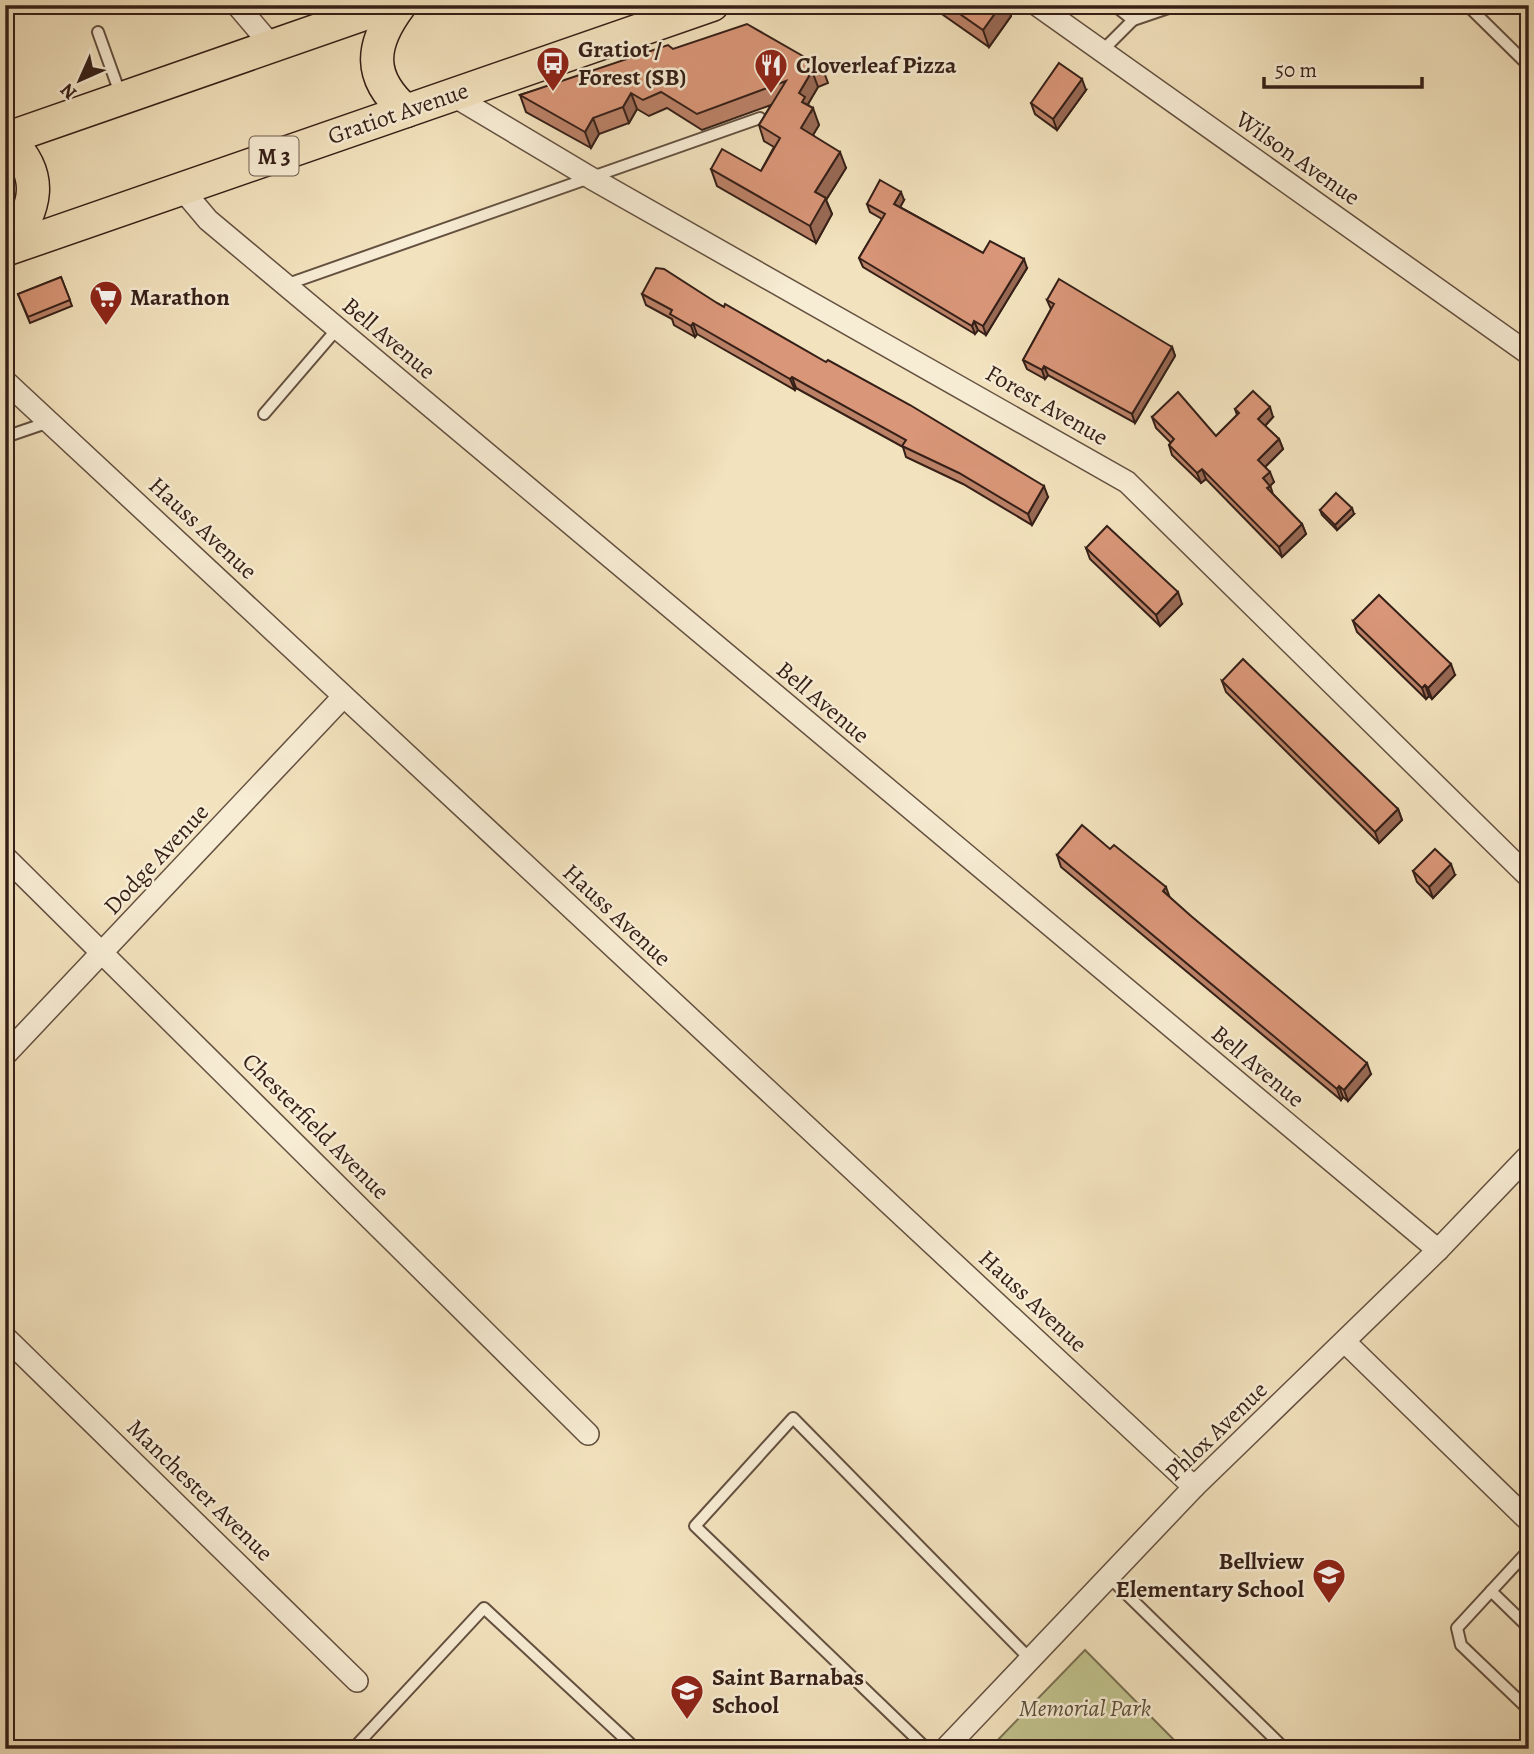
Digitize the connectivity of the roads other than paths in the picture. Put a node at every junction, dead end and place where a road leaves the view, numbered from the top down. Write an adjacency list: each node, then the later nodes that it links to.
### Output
1 (237, 5): 11 (street)
2 (390, 5): 11 (main road)
3 (400, 5): 16 (main road)
4 (712, 5): 14 (main road, Gratiot Avenue / M 3)
5 (1037, 5): 12 (street, Wilson Avenue)
6 (1114, 5): 9 (lane)
7 (1177, 5): 9 (lane)
8 (1467, 5): 13 (lane)
9 (1133, 20): 12 (lane)
10 (98, 32): 15 (lane)
11 (272, 46): 15 (main road)
12 (1102, 51): 24 (street, Wilson Avenue)
13 (1529, 66)
14 (452, 95): 16 (main road, Gratiot Avenue / M 3); 19 (street, Forest Avenue)
15 (122, 98): 18 (main road)
16 (406, 111): 20 (main road, Gratiot Avenue / M 3)
17 (760, 118): 19 (lane)
18 (7, 139): 21 (main road)
19 (591, 178): 22 (lane); 31 (street, Forest Avenue)
20 (181, 188): 21 (main road, Gratiot Avenue / M 3); 22 (street, Bell Avenue)
21 (7, 249)
22 (285, 285): 23 (street, Bell Avenue)
23 (337, 329): 26 (lane); 35 (street, Bell Avenue)
24 (1529, 354)
25 (5, 381): 27 (street, Hauss Avenue)
26 (264, 414)
27 (51, 422): 28 (lane); 29 (street, Hauss Avenue)
28 (5, 438)
29 (344, 697): 32 (street, Dodge Avenue); 39 (street, Hauss Avenue)
30 (5, 857): 32 (street, Chesterfield Avenue)
31 (1529, 877)
32 (104, 953): 33 (street, Dodge Avenue); 38 (street, Chesterfield Avenue)
33 (5, 1055)
34 (1529, 1155): 35 (street, Phlox Avenue)
35 (1438, 1250): 37 (street, Phlox Avenue)
36 (5, 1337): 46 (street, Manchester Avenue)
37 (1345, 1342): 39 (street, Phlox Avenue); 40 (street)
38 (588, 1434)
39 (1194, 1487): 42 (street, Phlox Avenue)
40 (1529, 1521)
41 (1529, 1550): 43 (lane)
42 (1109, 1577): 45 (street, Phlox Avenue); 52 (lane)
43 (1491, 1591): 44 (lane); 47 (lane)
44 (1529, 1628)
45 (1030, 1659): 50 (lane); 51 (street, Phlox Avenue)
46 (357, 1681)
47 (1529, 1710)
48 (353, 1749): 49 (lane)
49 (636, 1749)
50 (927, 1749)
51 (945, 1749)
52 (1284, 1749)

